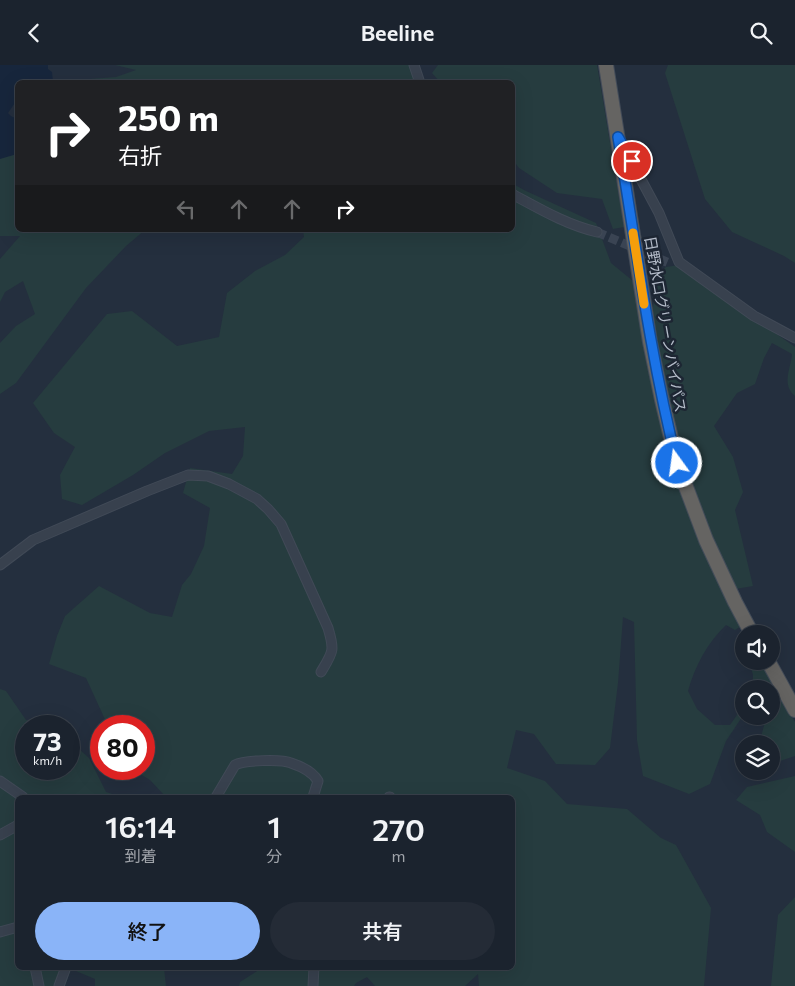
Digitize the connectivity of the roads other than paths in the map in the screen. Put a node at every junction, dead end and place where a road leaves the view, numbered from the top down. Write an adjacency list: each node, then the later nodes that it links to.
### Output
1 (414, 65): 3 (street)
2 (606, 65): 4 (highway, 日野水口グリーンバイパス)
3 (419, 80)
4 (618, 137): 7 (street); 9 (highway, 日野水口グリーンバイパス)
5 (515, 196): 6 (street)
6 (597, 232)
7 (795, 337)
8 (0, 565): 11 (street)
9 (747, 625)
10 (773, 670): 12 (highway)
11 (321, 672)
12 (795, 710)
13 (0, 781): 14 (street)
14 (20, 795)
15 (217, 795): 16 (street)
16 (314, 795)
17 (15, 827): 18 (street)
18 (0, 835)
19 (15, 928): 20 (street)
20 (0, 932)
21 (36, 970): 24 (street)
22 (65, 970): 25 (street)
23 (314, 970): 26 (street)
24 (39, 986)
25 (59, 986)
26 (313, 986)

